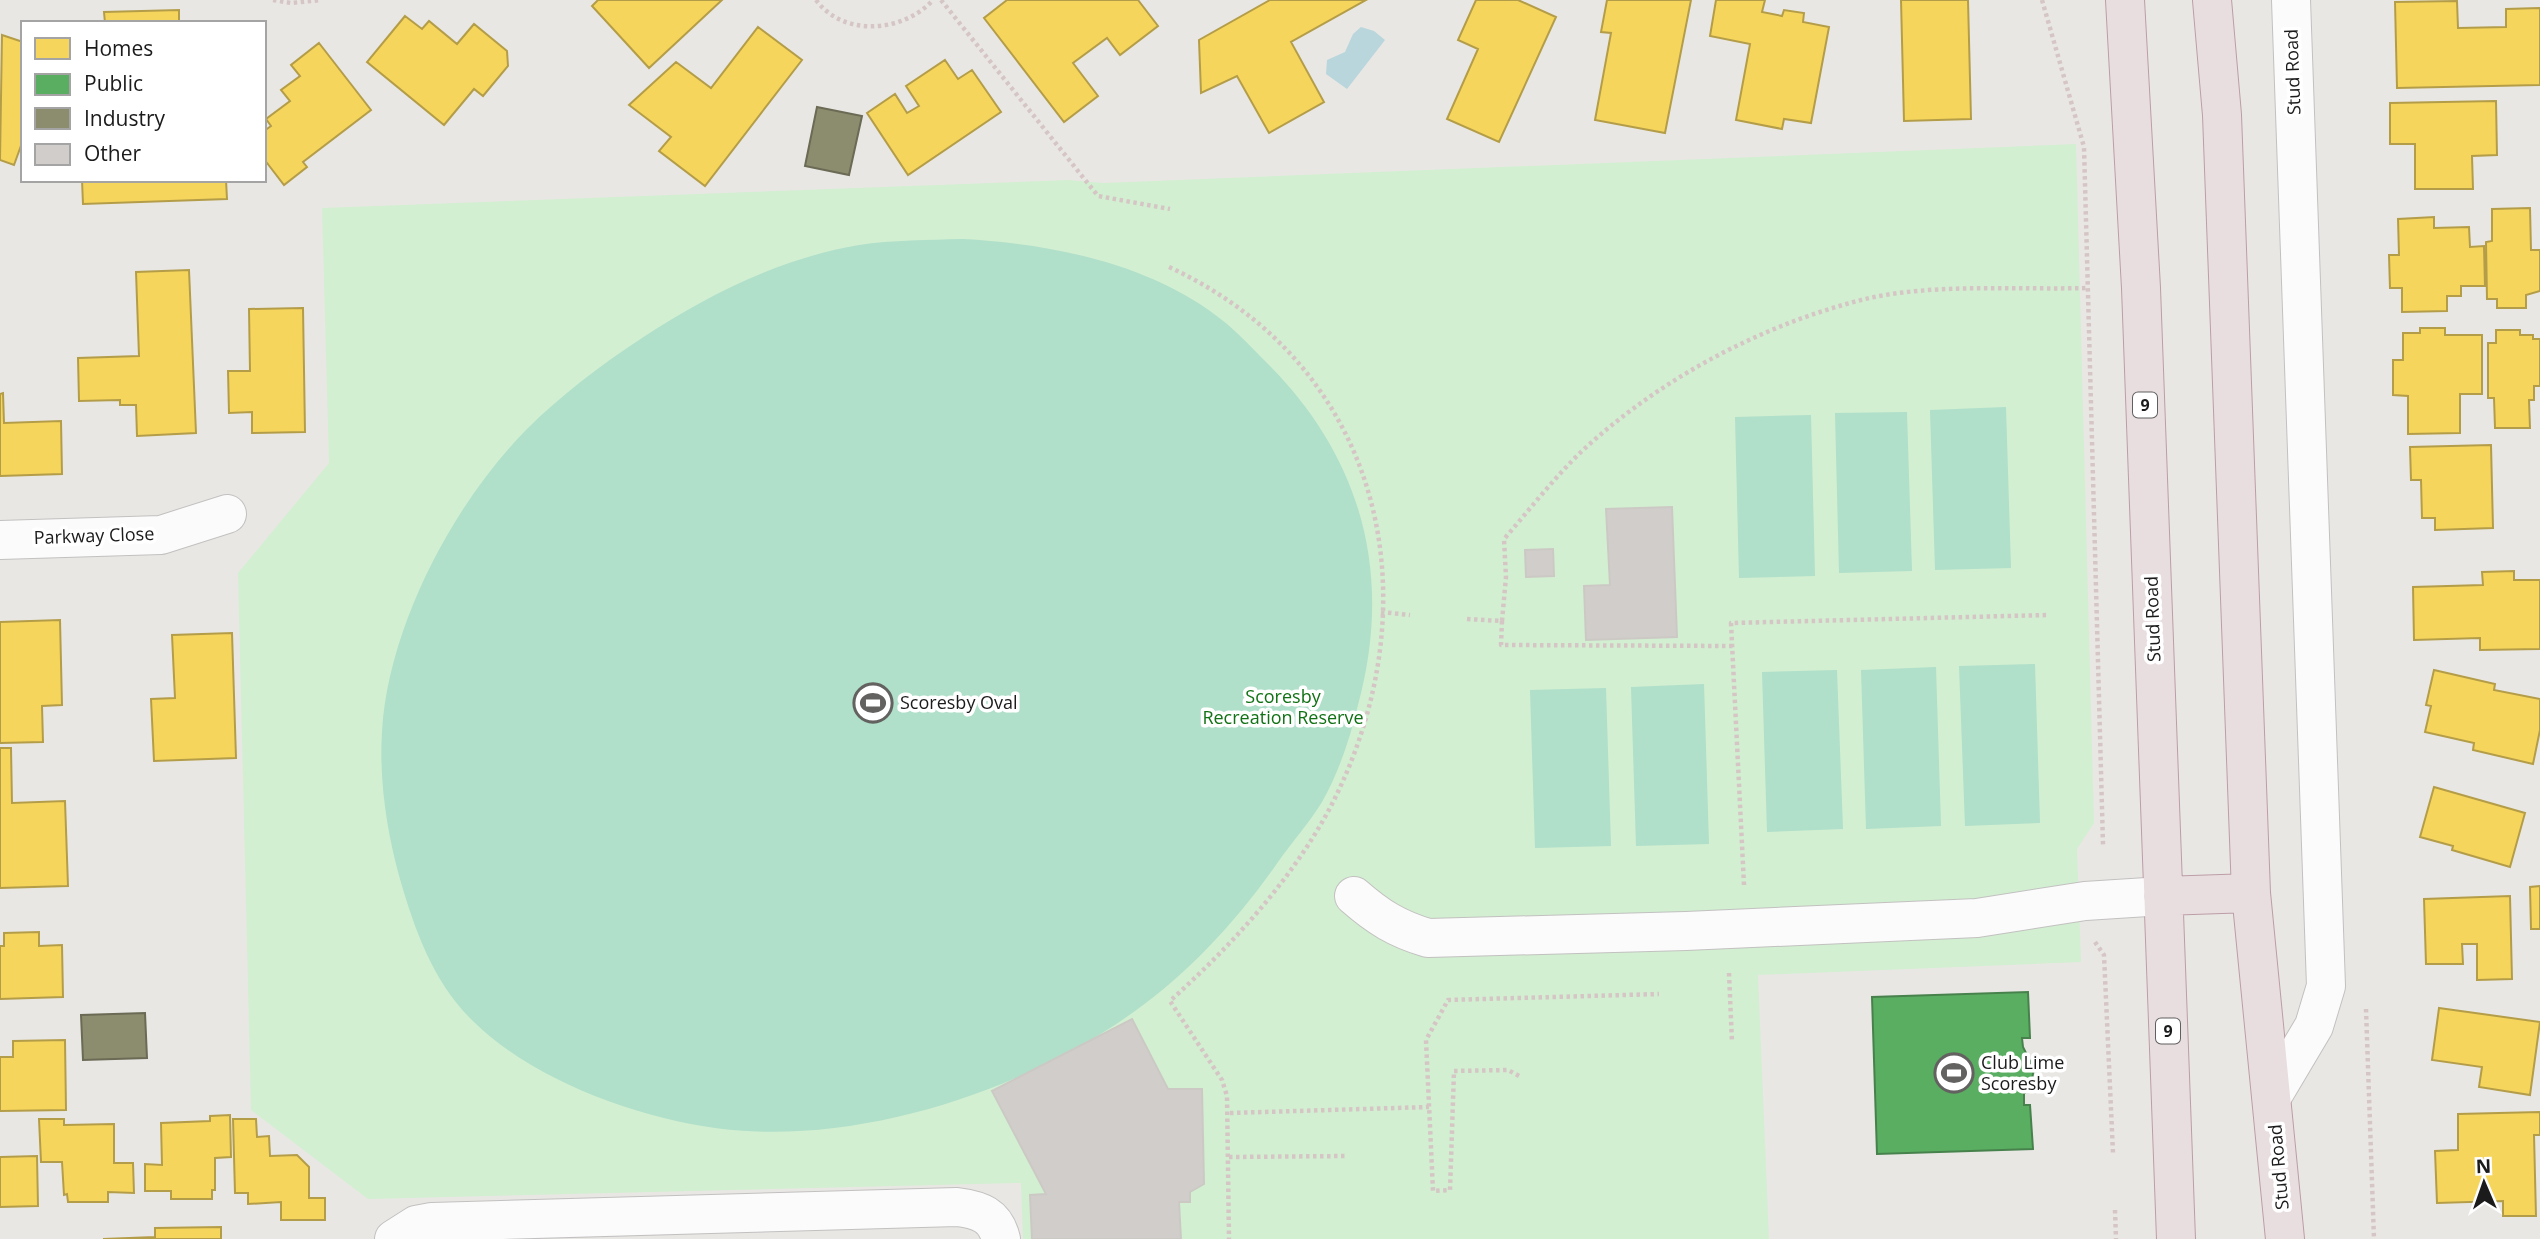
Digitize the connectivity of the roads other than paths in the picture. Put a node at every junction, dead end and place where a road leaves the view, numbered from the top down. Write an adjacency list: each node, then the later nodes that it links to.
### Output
1 (2125, 0): 8 (highway, Stud Road / 9)
2 (2212, 0): 6 (highway, Stud Road)
3 (2291, 0): 9 (street, Stud Road)
4 (227, 514): 5 (street, Parkway Close)
5 (0, 540)
6 (2251, 893): 8 (highway); 9 (highway, Stud Road)
7 (1354, 895): 8 (street)
8 (2162, 896): 12 (highway, Stud Road / 9)
9 (2273, 1095): 13 (highway, Stud Road)
10 (394, 1239): 11 (street)
11 (1001, 1239)
12 (2176, 1239)
13 (2285, 1239)

